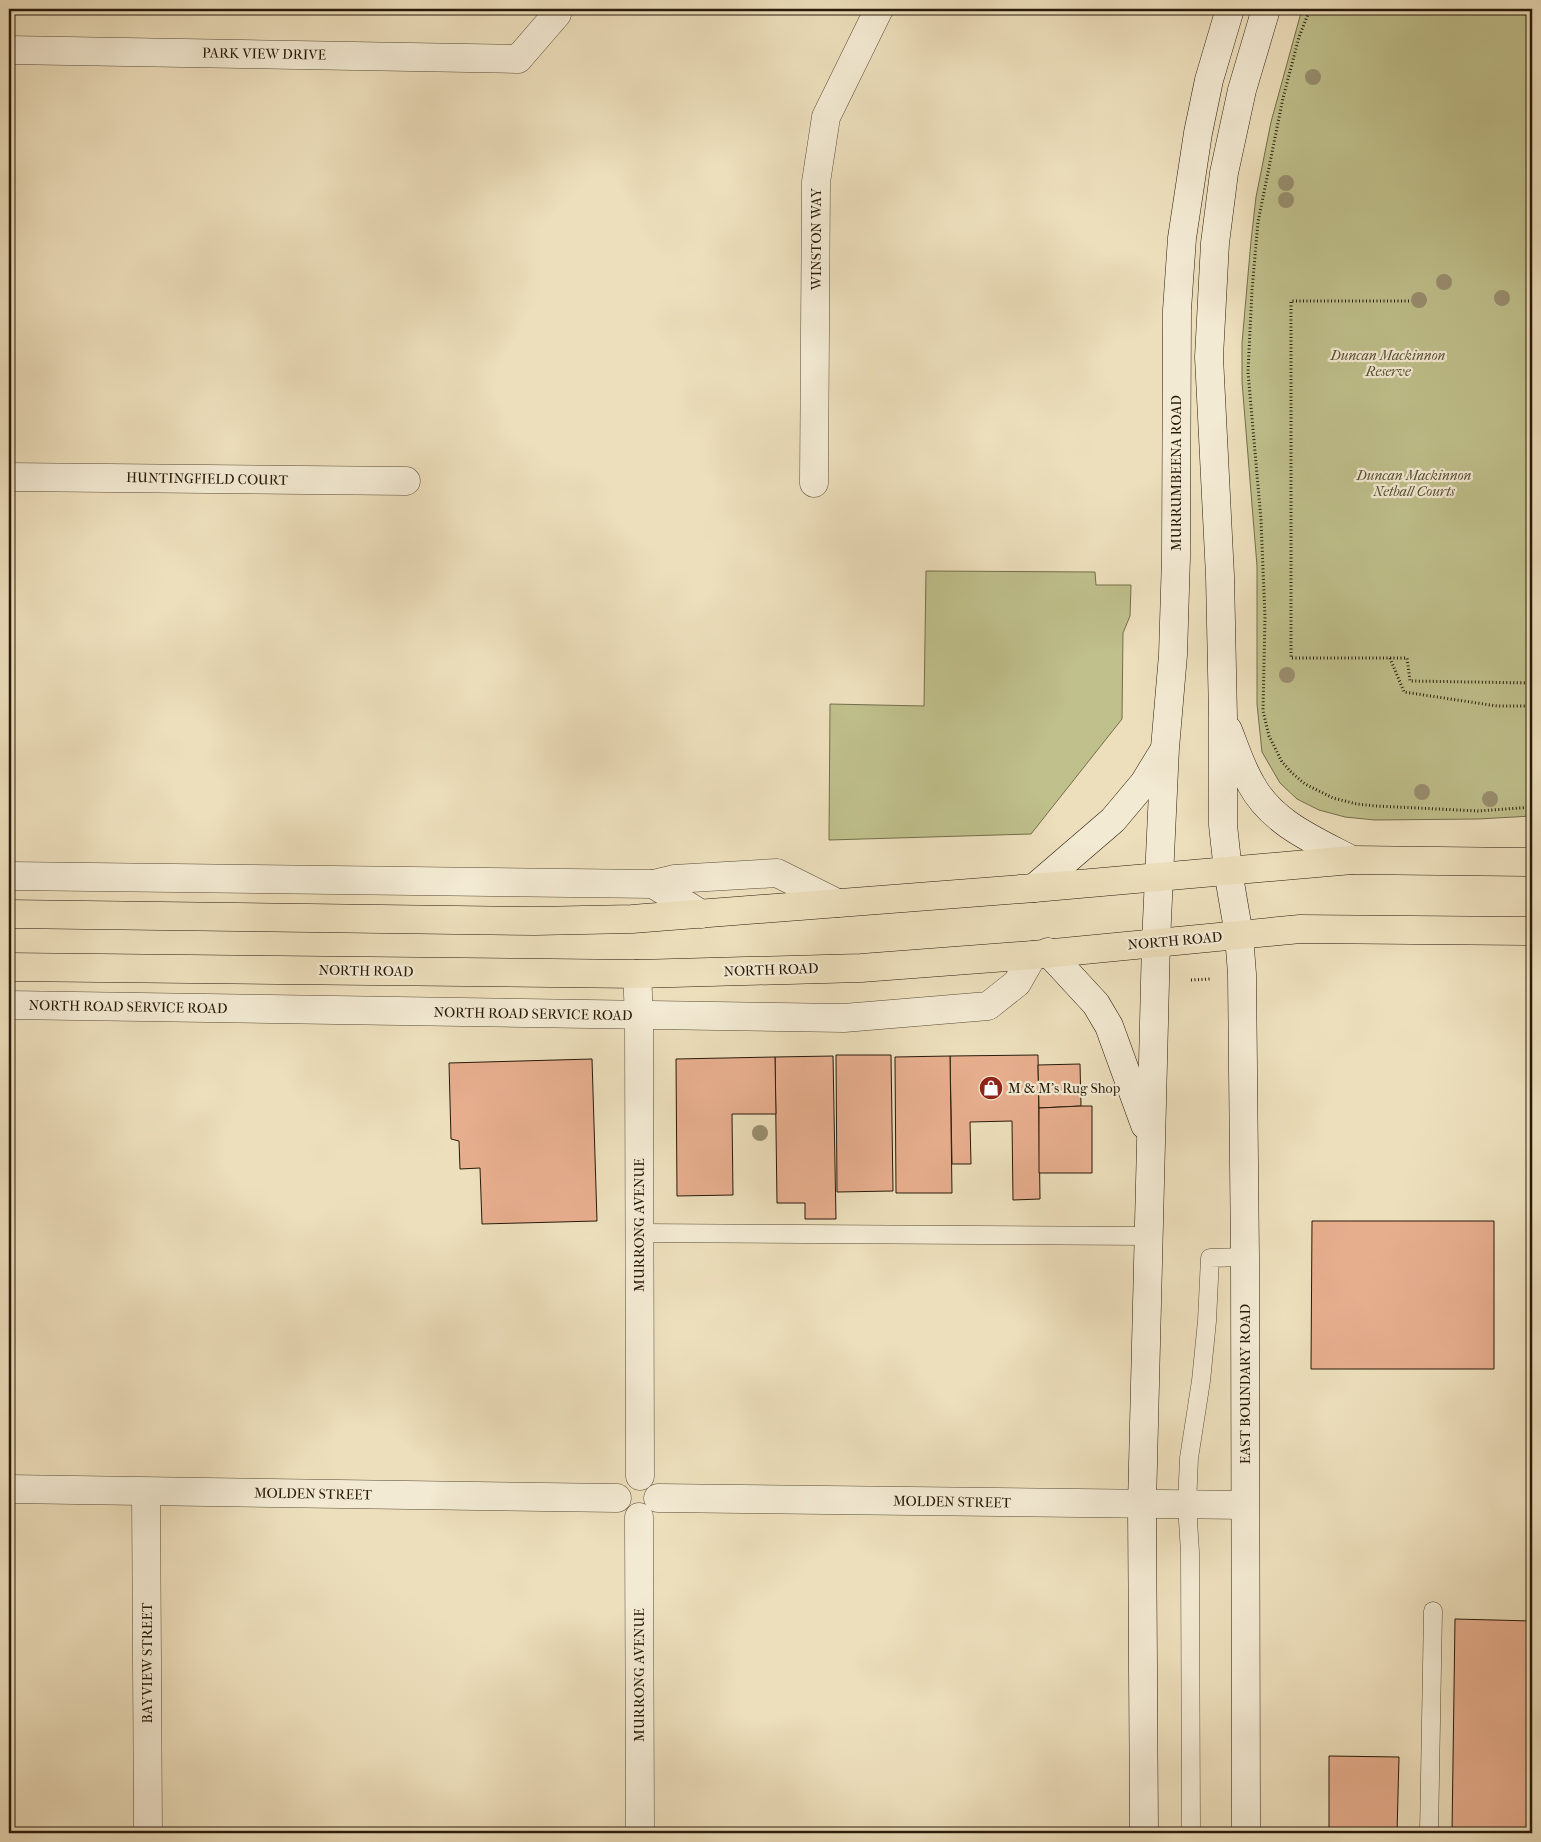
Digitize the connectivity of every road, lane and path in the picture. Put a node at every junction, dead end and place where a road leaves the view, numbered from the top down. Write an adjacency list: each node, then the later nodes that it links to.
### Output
1 (557, 9): 6 (street, PARK VIEW DRIVE)
2 (879, 9): 10 (street, WINSTON WAY)
3 (1230, 9): 15 (street, MURRUMBEENA ROAD)
4 (1266, 9): 14 (street)
5 (1310, 9): 16 (path)
6 (9, 50)
7 (1409, 301): 11 (path)
8 (9, 477): 9 (street, HUNTINGFIELD COURT)
9 (406, 481)
10 (814, 483)
11 (1390, 658): 12 (path); 13 (path)
12 (1532, 683)
13 (1532, 706)
14 (1223, 717): 17 (street); 19 (street)
15 (1165, 748): 21 (street, MURRUMBEENA ROAD); 23 (street)
16 (1532, 807)
17 (1352, 860): 18 (highway); 19 (highway)
18 (1532, 862)
19 (1228, 870): 21 (highway); 28 (street)
20 (9, 876): 22 (street)
21 (1160, 876): 23 (highway); 29 (street, MURRUMBEENA ROAD)
22 (653, 884): 24 (street); 26 (street)
23 (1034, 888): 24 (highway)
24 (837, 904): 26 (highway)
25 (9, 914): 26 (highway)
26 (701, 914)
27 (1532, 931): 28 (highway, NORTH ROAD)
28 (1239, 935): 29 (highway, NORTH ROAD); 40 (street, EAST BOUNDARY ROAD)
29 (1156, 942): 30 (highway, NORTH ROAD); 37 (street)
30 (1040, 954): 32 (highway, NORTH ROAD); 36 (street, NORTH ROAD SERVICE ROAD); 37 (street)
31 (9, 967): 32 (highway, NORTH ROAD)
32 (637, 974): 36 (street, MURRONG AVENUE)
33 (1210, 979): 34 (path)
34 (1192, 980)
35 (9, 1005): 36 (street, NORTH ROAD SERVICE ROAD)
36 (639, 1015): 38 (street, MURRONG AVENUE)
37 (1150, 1138): 39 (street)
38 (639, 1233): 39 (lane); 41 (street, MURRONG AVENUE)
39 (1148, 1236): 45 (street)
40 (1245, 1257): 46 (lane); 47 (street, EAST BOUNDARY ROAD)
41 (640, 1476): 44 (street); 48 (street)
42 (9, 1489): 43 (street, MOLDEN STREET)
43 (146, 1492): 44 (street, MOLDEN STREET); 50 (street, BAYVIEW STREET)
44 (617, 1498): 48 (street)
45 (1142, 1505): 46 (street, MOLDEN STREET); 48 (street, MOLDEN STREET); 52 (street)
46 (1187, 1505): 47 (street, MOLDEN STREET); 53 (lane)
47 (1245, 1505): 54 (street, EAST BOUNDARY ROAD)
48 (648, 1508): 51 (street, MURRONG AVENUE)
49 (1433, 1611): 55 (lane)
50 (148, 1833)
51 (640, 1833)
52 (1144, 1833)
53 (1191, 1833)
54 (1246, 1833)
55 (1429, 1833)

